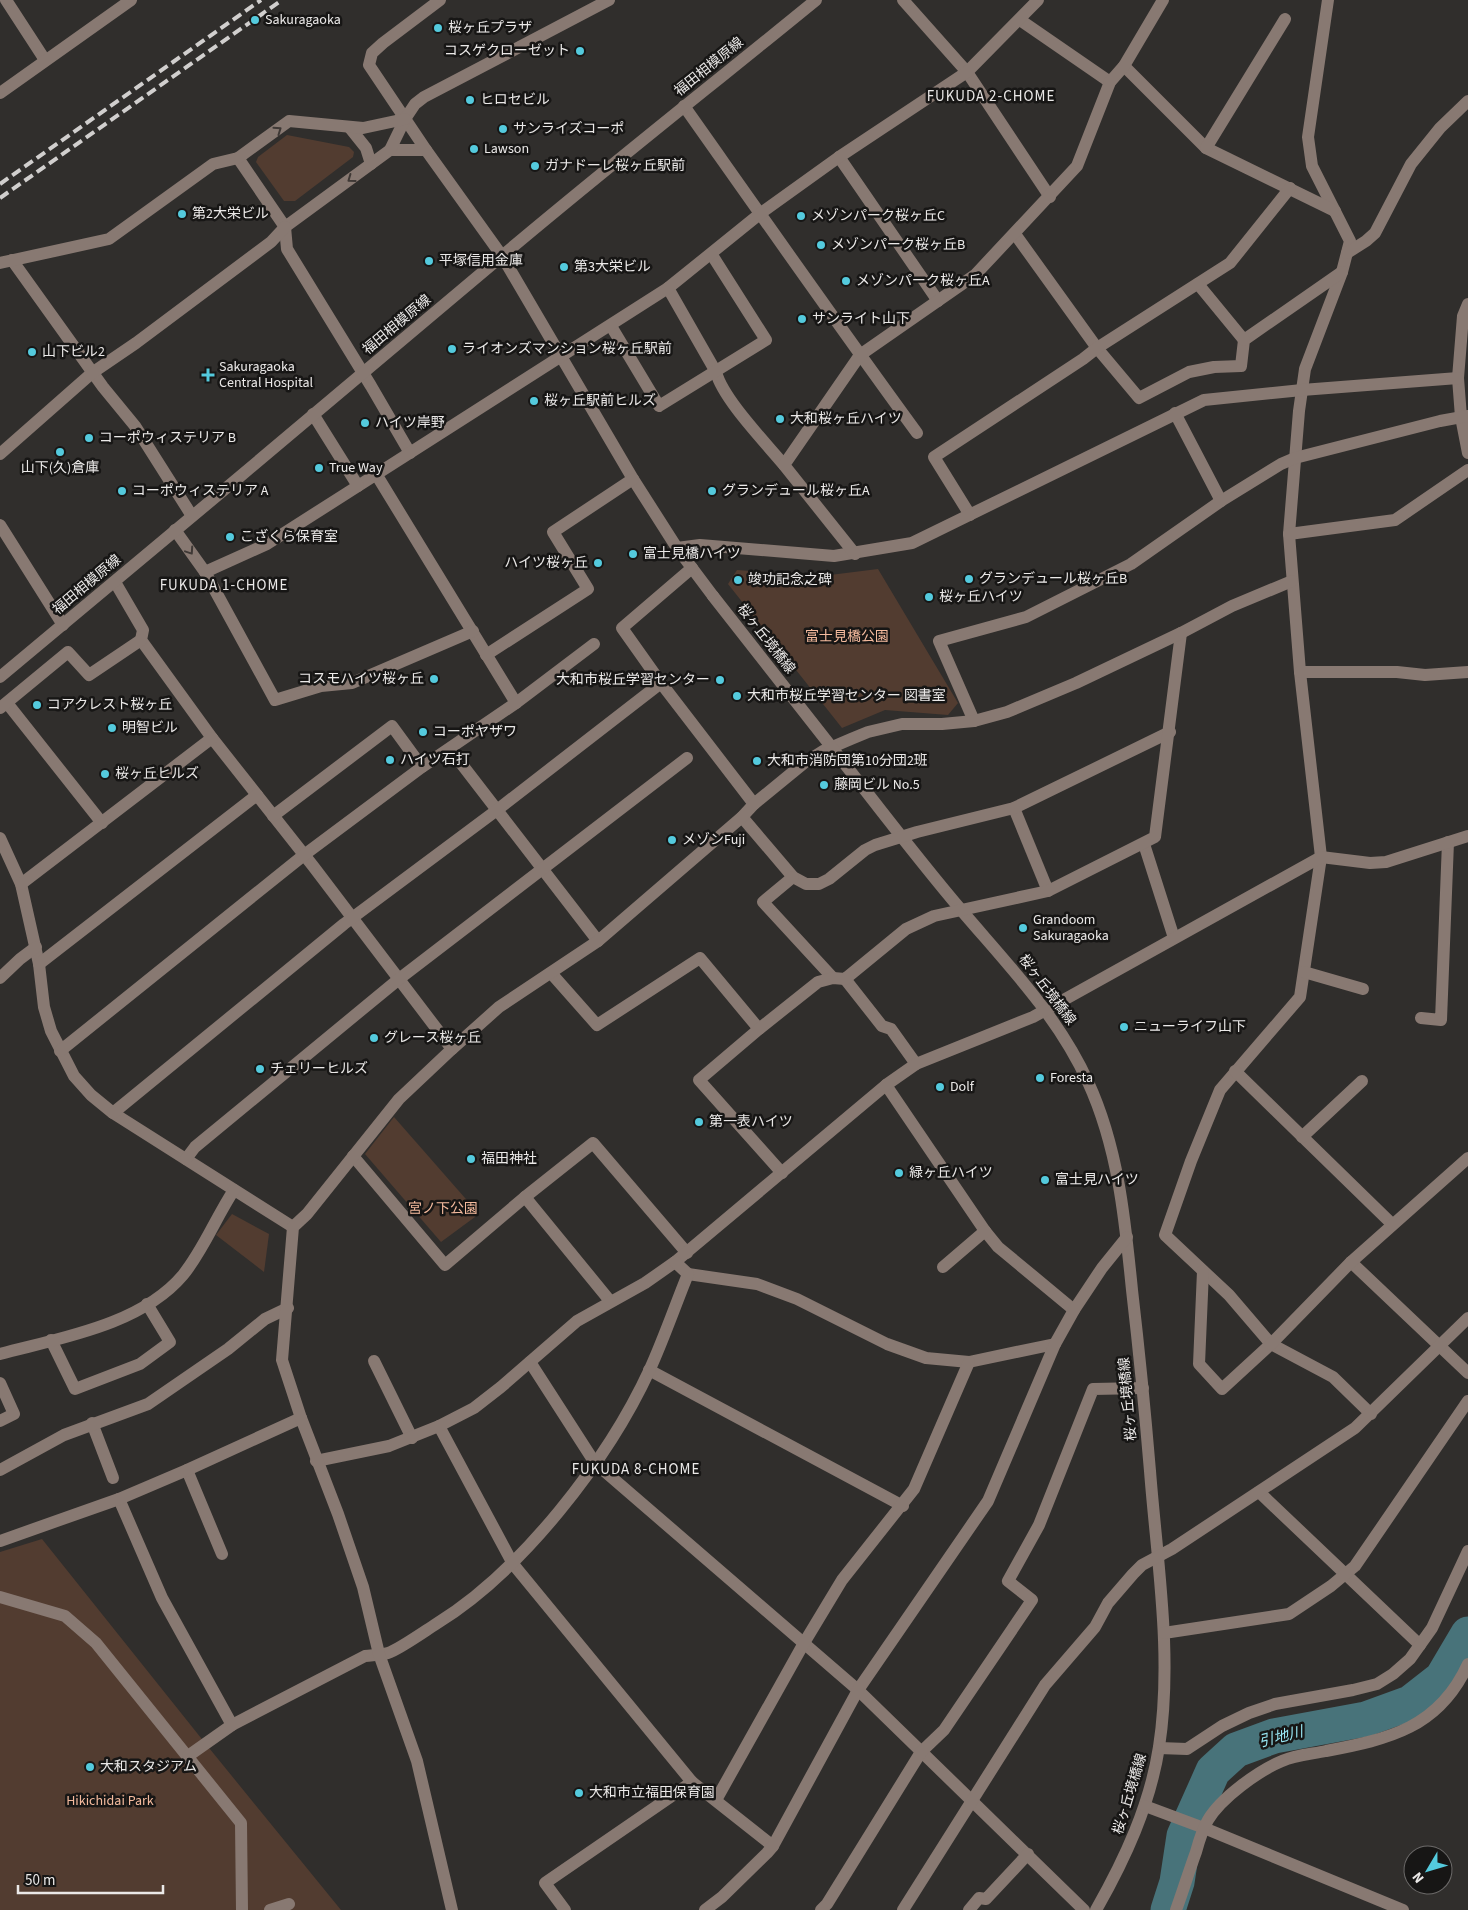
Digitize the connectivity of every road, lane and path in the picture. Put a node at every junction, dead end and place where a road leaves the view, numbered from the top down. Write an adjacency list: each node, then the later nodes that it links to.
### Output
1 (6, 0): 12 (street)
2 (131, 0): 12 (street)
3 (440, 0): 19 (street, 桜ヶ丘境橋線)
4 (610, 0): 19 (street)
5 (816, 0): 18 (street, 福田相模原線)
6 (903, 0): 14 (street)
7 (1038, 0): 11 (street)
8 (1163, 0): 13 (street)
9 (1328, 0): 29 (street)
10 (1285, 19): 21 (street)
11 (1020, 20): 14 (street); 15 (street)
12 (45, 60): 16 (street)
13 (1124, 66): 15 (street); 21 (street)
14 (966, 72): 24 (street); 28 (street)
15 (1110, 82): 28 (street)
16 (0, 93)
17 (1468, 102): 33 (street)
18 (684, 106): 30 (street); 35 (street, 福田相模原線)
19 (402, 114): 20 (street); 22 (street); 23 (street, 桜ヶ丘境橋線)
20 (356, 128): 25 (street, one-way to 20); 26 (street)
21 (1206, 148): 27 (street)
22 (390, 150): 23 (street); 26 (street)
23 (426, 150): 35 (street, 桜ヶ丘境橋線)
24 (839, 157): 30 (street); 40 (street)
25 (238, 158): 31 (street); 36 (street)
26 (371, 164): 31 (street, one-way to 31)
27 (1290, 188): 29 (street); 38 (street)
28 (1050, 197): 32 (street)
29 (1335, 211): 33 (street)
30 (761, 213): 34 (street); 45 (street)
31 (286, 227): 48 (street); 49 (street)
32 (1015, 234): 40 (street); 44 (street)
33 (1348, 253): 37 (street)
34 (712, 254): 39 (street); 47 (street)
35 (502, 256): 46 (street, 桜ヶ丘境橋線); 49 (street, 福田相模原線)
36 (6, 261): 48 (street)
37 (1342, 272): 43 (street); 51 (street)
38 (1198, 284): 43 (street); 44 (street)
39 (668, 288): 42 (street); 47 (street)
40 (938, 301): 45 (street)
41 (1468, 304): 50 (street)
42 (611, 326): 46 (street); 47 (street)
43 (1244, 340): 44 (street)
44 (1097, 348): 66 (street)
45 (860, 355): 55 (street); 60 (street)
46 (562, 357): 56 (street); 63 (street, 桜ヶ丘境橋線)
47 (716, 372): 60 (street)
48 (92, 373): 58 (street); 67 (street)
49 (362, 373): 53 (street, 福田相模原線); 56 (street)
50 (1458, 378): 51 (street); 54 (street)
51 (1302, 390): 52 (street); 59 (street)
52 (1175, 413): 65 (street); 66 (street)
53 (313, 414): 64 (street); 67 (street, 福田相模原線)
54 (1464, 416): 57 (street); 59 (street)
55 (917, 433)
56 (410, 453): 62 (street)
57 (1468, 453)
58 (0, 454)
59 (1296, 458): 65 (street); 70 (street)
60 (784, 465): 72 (street)
61 (1468, 470): 70 (street)
62 (376, 474): 64 (street); 78 (street)
63 (633, 479): 71 (street, 桜ヶ丘境橋線); 82 (street)
64 (358, 486): 74 (street)
65 (1221, 501): 89 (street)
66 (970, 515): 72 (street)
67 (192, 516): 69 (street, 福田相模原線)
68 (0, 525): 77 (street)
69 (175, 530): 74 (street, one-way to 74); 76 (street, 福田相模原線)
70 (1289, 534): 75 (street)
71 (677, 548): 72 (street); 73 (street, 桜ヶ丘境橋線)
72 (855, 554)
73 (692, 568): 86 (street); 102 (street, 桜ヶ丘境橋線, bridge)
74 (204, 572): 78 (street)
75 (1292, 581): 79 (street); 83 (street)
76 (114, 582): 77 (street, 福田相模原線); 80 (street)
77 (57, 629): 85 (street, 福田相模原線)
78 (473, 631): 82 (street)
79 (1180, 633): 89 (street); 90 (street)
80 (141, 640): 88 (street); 91 (street)
81 (594, 644): 87 (street)
82 (486, 655): 87 (street)
83 (1300, 672): 84 (street); 108 (street)
84 (1468, 672)
85 (0, 677)
86 (661, 683): 96 (street); 98 (street)
87 (516, 703): 92 (street)
88 (3, 706): 101 (street)
89 (974, 720): 96 (street)
90 (1170, 732): 97 (street); 106 (street)
91 (212, 738): 95 (street); 101 (street)
92 (450, 749): 94 (street); 98 (street)
93 (687, 758): 109 (street)
94 (422, 767): 99 (street); 107 (street)
95 (257, 795): 99 (street); 118 (street)
96 (754, 804): 100 (street)
97 (1014, 808): 102 (street); 112 (street)
98 (498, 810): 109 (street); 114 (street)
99 (273, 816): 107 (street)
100 (742, 817): 110 (street); 116 (street)
101 (102, 823): 111 (street)
102 (902, 836): 110 (street); 113 (street, 桜ヶ丘境橋線)
103 (1468, 836): 105 (street)
104 (0, 838): 111 (street)
105 (1448, 842): 108 (street); 126 (street)
106 (1144, 844): 112 (street); 115 (street)
107 (304, 855): 114 (street); 129 (street)
108 (1321, 857): 115 (street); 119 (street)
109 (542, 868): 116 (street); 122 (street)
110 (793, 878): 123 (street)
111 (21, 884): 117 (street)
112 (1048, 891): 113 (street)
113 (960, 910): 123 (street); 125 (street, 桜ヶ丘境橋線)
114 (352, 918): 122 (street); 134 (street)
115 (1174, 938): 125 (street)
116 (598, 941): 120 (street)
117 (36, 947): 118 (street); 121 (street)
118 (39, 964): 129 (street)
119 (1304, 972): 124 (street); 131 (street)
120 (551, 973): 127 (street); 128 (street)
121 (0, 978)
122 (399, 979): 128 (street); 138 (street)
123 (839, 979): 127 (street); 130 (street)
124 (1363, 989)
125 (1046, 1010): 130 (street); 145 (street, 桜ヶ丘境橋線)
126 (1421, 1018)
127 (759, 1028): 139 (street)
128 (452, 1049): 136 (street)
129 (60, 1051): 134 (street)
130 (916, 1064): 133 (street)
131 (1235, 1071): 135 (street); 150 (street)
132 (1362, 1081): 135 (street)
133 (886, 1085): 139 (street); 144 (street)
134 (113, 1113): 138 (street)
135 (1302, 1137): 142 (street)
136 (353, 1156): 141 (street); 143 (street)
137 (1468, 1158): 142 (street)
138 (186, 1159): 140 (street)
139 (782, 1173): 146 (street)
140 (234, 1190): 143 (street); 153 (street)
141 (525, 1197): 146 (street); 152 (street)
142 (1392, 1224): 148 (street)
143 (293, 1227): 154 (street)
144 (985, 1231): 149 (street); 155 (street)
145 (1127, 1237): 155 (street); 168 (street, 桜ヶ丘境橋線)
146 (687, 1253): 147 (street)
147 (675, 1262): 151 (street); 152 (street)
148 (1351, 1262): 159 (street); 160 (street)
149 (943, 1267)
150 (1203, 1272): 159 (street); 159 (street)
151 (688, 1274): 164 (street); 165 (street)
152 (610, 1301): 163 (street)
153 (147, 1304): 157 (street); 157 (street)
154 (288, 1308): 171 (street); 173 (street)
155 (1074, 1310): 158 (street)
156 (1468, 1318): 160 (street)
157 (51, 1340): 161 (street)
158 (1055, 1344): 164 (street); 196 (street)
159 (1271, 1344): 170 (street)
160 (1440, 1347): 166 (street); 170 (street)
161 (0, 1354)
162 (374, 1361): 175 (street)
163 (530, 1362): 174 (street); 177 (street)
164 (968, 1362): 183 (street)
165 (649, 1370): 177 (street); 183 (street)
166 (1468, 1374)
167 (0, 1383): 172 (street)
168 (1143, 1388): 187 (street, 桜ヶ丘境橋線); 199 (street)
169 (1468, 1401): 189 (street)
170 (1371, 1414): 181 (street)
171 (301, 1418): 176 (street); 179 (street)
172 (0, 1421)
173 (92, 1424): 178 (street); 180 (street)
174 (439, 1426): 175 (street); 188 (street)
175 (412, 1438): 176 (street)
176 (316, 1461): 194 (street)
177 (595, 1463): 188 (street); 192 (street)
178 (0, 1470)
179 (187, 1470): 182 (street); 186 (street)
180 (113, 1478)
181 (1259, 1492): 187 (street); 189 (street)
182 (119, 1499): 184 (street); 197 (street)
183 (903, 1506): 192 (street)
184 (0, 1541)
185 (1468, 1551): 193 (street)
186 (222, 1554)
187 (1157, 1556): 191 (street, 桜ヶ丘境橋線); 203 (street)
188 (513, 1564): 194 (street); 201 (street)
189 (1344, 1575): 191 (street); 193 (street)
190 (0, 1597): 200 (street)
191 (1164, 1633): 198 (street, 桜ヶ丘境橋線)
192 (804, 1643): 196 (street); 202 (street)
193 (1420, 1646): 198 (street)
194 (379, 1654): 197 (street); 211 (street)
195 (1468, 1664): 205 (street)
196 (858, 1690): 199 (street); 206 (street)
197 (232, 1725): 200 (street)
198 (1159, 1748): 204 (street, 桜ヶ丘境橋線)
199 (921, 1752): 203 (street); 214 (street)
200 (188, 1756): 209 (street)
201 (692, 1782): 202 (street); 212 (street)
202 (716, 1800): 206 (street)
203 (972, 1801): 207 (street); 215 (street)
204 (1145, 1806): 205 (street); 218 (street, 桜ヶ丘境橋線)
205 (1200, 1826): 219 (street); 220 (street)
206 (773, 1846): 213 (street)
207 (1028, 1854): 216 (street); 217 (street)
208 (289, 1904): 210 (street)
209 (242, 1910)
210 (270, 1910)
211 (452, 1910)
212 (565, 1910)
213 (706, 1910)
214 (821, 1910)
215 (903, 1910)
216 (969, 1910)
217 (1084, 1910)
218 (1096, 1910)
219 (1176, 1910)
220 (1403, 1910)

